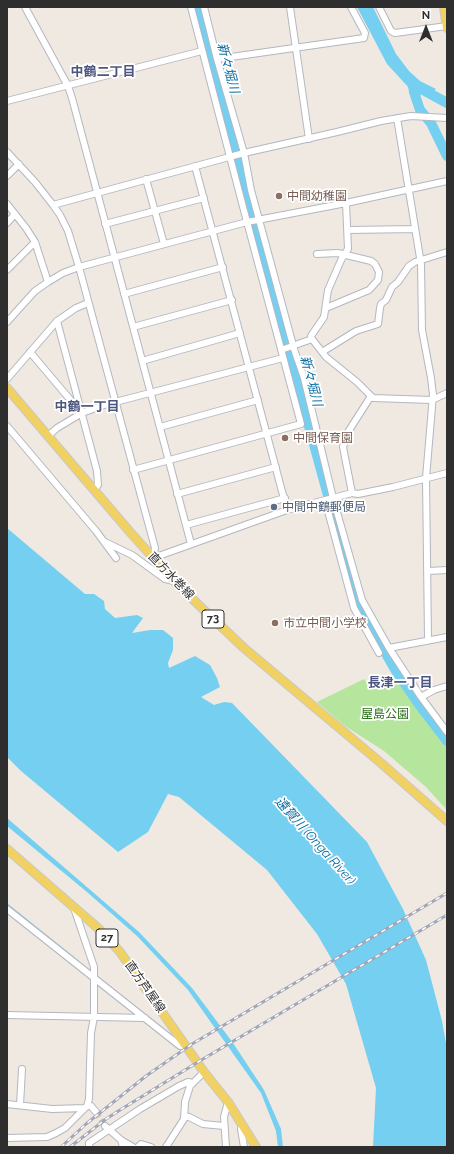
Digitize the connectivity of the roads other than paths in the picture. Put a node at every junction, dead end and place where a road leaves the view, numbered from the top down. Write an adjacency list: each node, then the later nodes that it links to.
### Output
1 (26, 7): 12 (street)
2 (191, 7): 10 (street)
3 (204, 7): 11 (street)
4 (290, 7): 9 (street)
5 (351, 7): 9 (street)
6 (379, 7): 8 (street)
7 (444, 7): 8 (main road)
8 (447, 27)
9 (296, 48): 11 (street); 16 (street)
10 (202, 51): 12 (street); 19 (street)
11 (217, 59): 18 (street)
12 (68, 86): 13 (street); 26 (street)
13 (7, 101)
14 (398, 118): 15 (street); 16 (street); 25 (street)
15 (447, 118)
16 (309, 139): 18 (street)
17 (7, 152): 20 (street)
18 (243, 153): 19 (street); 33 (street)
19 (231, 156): 21 (street); 35 (street)
20 (19, 164): 22 (street); 30 (street)
21 (195, 166): 23 (street); 27 (street)
22 (7, 176)
23 (146, 179): 26 (street); 31 (street)
24 (447, 181): 25 (street)
25 (410, 190): 28 (street); 37 (street)
26 (97, 193): 30 (street); 36 (street)
27 (204, 198): 31 (street); 39 (street)
28 (346, 203): 33 (street); 38 (street)
29 (7, 204): 32 (street)
30 (53, 205): 47 (street)
31 (155, 211): 36 (street); 41 (street)
32 (15, 214): 34 (street); 40 (street)
33 (258, 219): 35 (street); 60 (street)
34 (7, 222)
35 (248, 222): 39 (street); 61 (street)
36 (105, 224): 45 (street)
37 (415, 229): 38 (street); 46 (street)
38 (348, 230): 44 (street)
39 (213, 231): 41 (street); 48 (street)
40 (35, 242): 49 (street); 50 (street)
41 (164, 244): 45 (street)
42 (447, 252): 46 (street)
43 (317, 254): 44 (street)
44 (344, 254): 54 (street); 54 (street)
45 (114, 258): 47 (street); 51 (street)
46 (420, 261): 63 (street); 73 (street)
47 (79, 267): 50 (street); 53 (street)
48 (223, 267): 51 (street); 52 (street)
49 (7, 270)
50 (48, 282): 56 (street)
51 (124, 294): 57 (street)
52 (232, 300): 57 (street); 58 (street)
53 (88, 303): 55 (street); 74 (street)
54 (326, 308): 59 (street)
55 (57, 321): 62 (street); 75 (street)
56 (7, 322)
57 (133, 327): 65 (street)
58 (240, 333): 65 (street); 66 (street)
59 (312, 339): 60 (street); 63 (street)
60 (292, 347): 61 (street); 90 (street)
61 (282, 350): 64 (street)
62 (30, 352): 67 (street); 75 (street)
63 (322, 352): 71 (street)
64 (283, 358): 66 (street); 79 (street)
65 (142, 360): 70 (street)
66 (249, 367): 70 (street); 72 (street)
67 (7, 379)
68 (7, 388): 80 (main road, 直方水巻線 / 73)
69 (447, 393): 73 (street)
70 (151, 394): 74 (street); 78 (street)
71 (371, 396): 73 (street); 87 (street)
72 (258, 400): 78 (street); 79 (street)
73 (432, 400): 85 (street)
74 (115, 403): 76 (street); 83 (street)
75 (80, 406): 76 (street)
76 (82, 413): 80 (street); 86 (street)
77 (7, 426): 93 (street)
78 (160, 427): 81 (street)
79 (267, 434): 81 (street); 82 (street)
80 (48, 436): 86 (main road, 直方水巻線 / 73)
81 (168, 461): 83 (street); 88 (street)
82 (276, 467): 88 (street); 89 (street)
83 (133, 470): 96 (street)
84 (447, 473): 85 (street)
85 (426, 478): 87 (street); 98 (street)
86 (94, 490): 96 (main road, 直方水巻線 / 73)
87 (352, 493): 90 (street)
88 (177, 494): 92 (street)
89 (285, 498): 91 (street); 92 (street)
90 (329, 499): 91 (street); 102 (street); 103 (street)
91 (287, 510): 94 (street)
92 (186, 525): 94 (street)
93 (104, 541): 95 (street); 99 (street)
94 (191, 544): 96 (street)
95 (116, 558)
96 (153, 558): 99 (main road, 直方水巻線 / 73)
97 (447, 570): 98 (street)
98 (428, 571): 101 (street)
99 (174, 581): 107 (main road, 直方水巻線 / 73)
100 (447, 637): 101 (street)
101 (428, 639): 102 (street)
102 (389, 648): 105 (street)
103 (379, 653)
104 (447, 686): 105 (street)
105 (421, 697): 106 (street)
106 (447, 732)
107 (447, 821)
108 (7, 850): 109 (main road, 直方芦屋線 / 27)
109 (74, 908): 111 (main road, 直方芦屋線 / 27); 112 (street)
110 (7, 909): 113 (street)
111 (93, 924): 112 (street); 117 (main road, 直方芦屋線 / 27)
112 (82, 933): 113 (street)
113 (94, 978): 115 (street); 116 (street)
114 (7, 1015): 115 (street)
115 (94, 1017): 116 (street); 124 (street)
116 (144, 1018): 117 (street)
117 (186, 1046): 119 (main road, 直方芦屋線 / 27)
118 (22, 1069): 123 (street)
119 (204, 1072): 120 (street); 121 (main road, 直方芦屋線 / 27)
120 (194, 1083): 126 (street); 128 (street)
121 (228, 1102): 127 (street); 139 (main road, 直方芦屋線 / 27)
122 (7, 1104): 123 (street)
123 (20, 1105): 124 (street)
124 (86, 1107): 125 (street); 130 (street)
125 (96, 1112)
126 (184, 1116): 127 (street); 136 (street)
127 (224, 1126): 137 (street)
128 (107, 1128): 131 (street); 132 (street)
129 (241, 1129): 138 (street)
130 (7, 1138)
131 (122, 1144): 133 (street)
132 (89, 1147)
133 (133, 1147)
134 (138, 1147): 135 (street)
135 (151, 1147)
136 (166, 1147)
137 (226, 1147)
138 (244, 1147)
139 (256, 1147)

